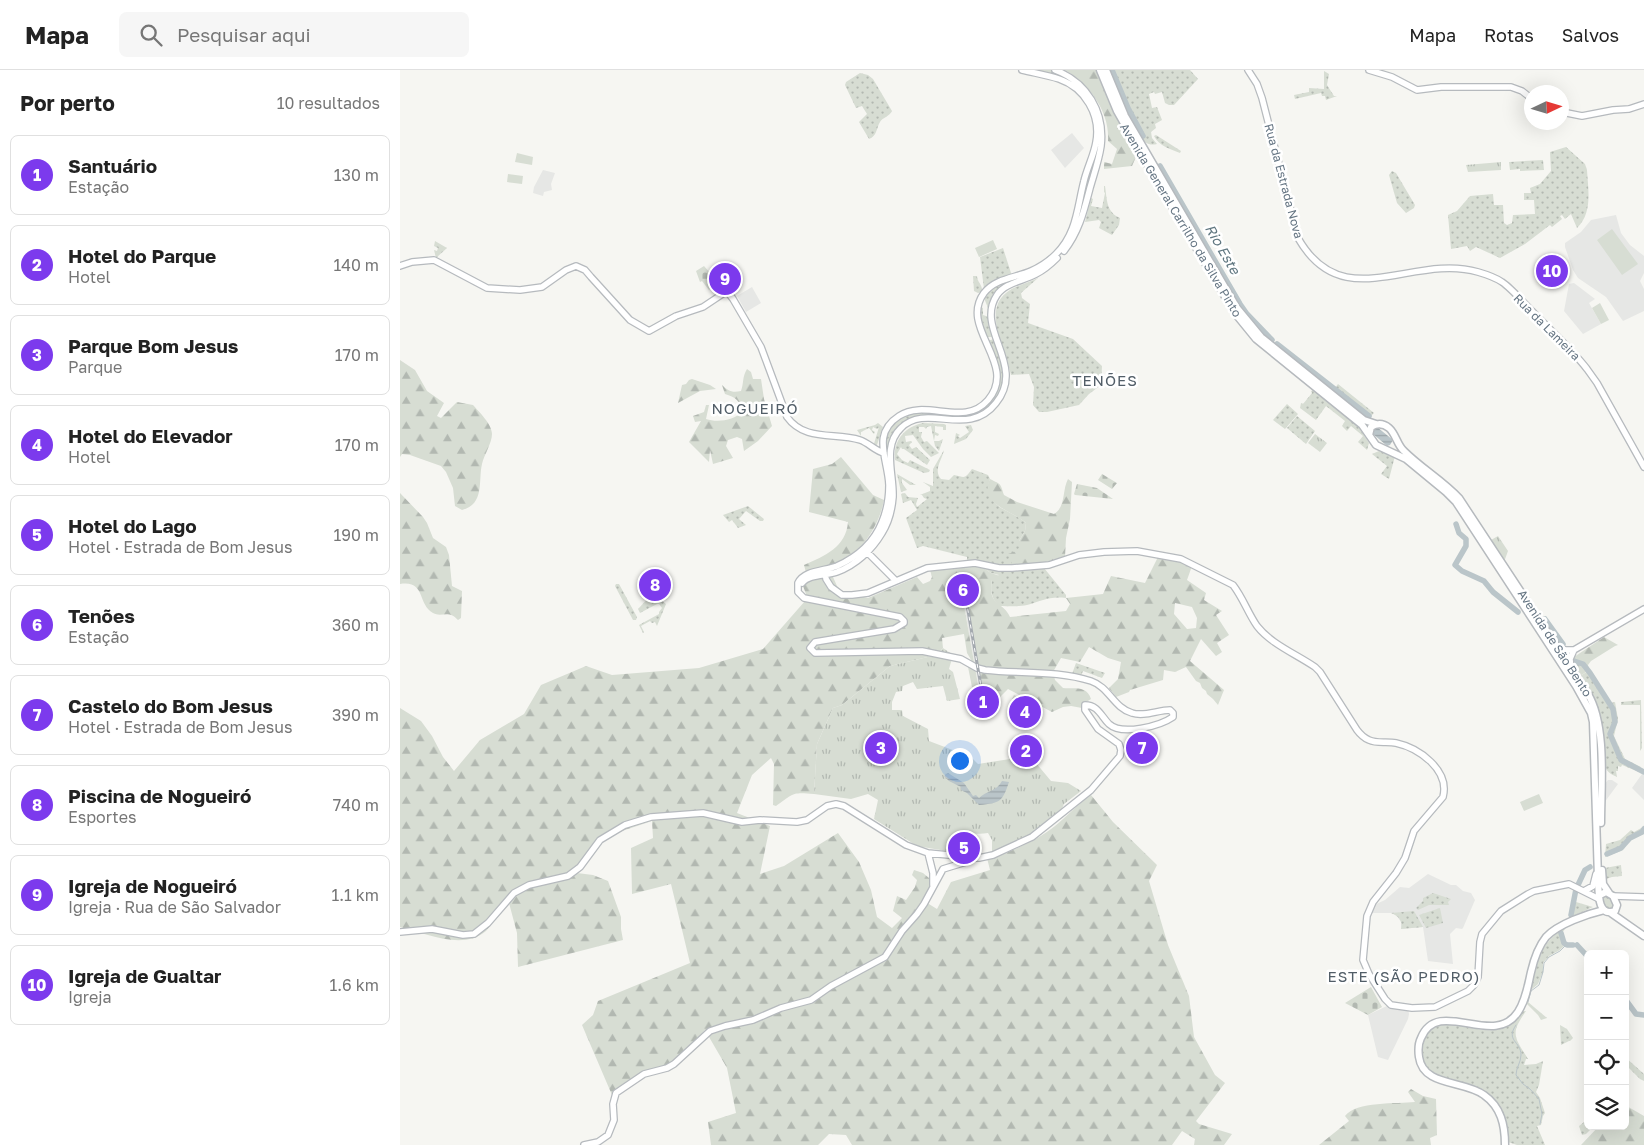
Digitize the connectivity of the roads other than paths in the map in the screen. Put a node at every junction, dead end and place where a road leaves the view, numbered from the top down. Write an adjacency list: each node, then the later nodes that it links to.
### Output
1 (1022, 70): 10 (main road)
2 (1055, 70): 10 (main road)
3 (1100, 70): 19 (main road, Avenida General Carrilho da Silva Pinto)
4 (1106, 70): 18 (main road, Avenida General Carrilho da Silva Pinto)
5 (1369, 70): 7 (main road)
6 (1249, 71): 13 (main road, Rua da Estrada Nova)
7 (1524, 93)
8 (1644, 104): 9 (main road)
9 (1569, 113)
10 (1084, 201): 12 (main road)
11 (400, 266): 22 (main road)
12 (1041, 268): 14 (main road); 15 (main road)
13 (1400, 274): 24 (main road, Rua da Lameira)
14 (1006, 279): 15 (main road); 17 (main road)
15 (1009, 285): 16 (main road)
16 (996, 334): 17 (main road); 23 (main road)
17 (984, 337): 22 (main road)
18 (1376, 424): 19 (main road); 20 (main road, Avenida de São Bento)
19 (1369, 435): 21 (main road, Avenida de São Bento)
20 (1394, 437): 21 (main road); 30 (main road, Avenida de São Bento)
21 (1384, 448): 35 (main road, Avenida de São Bento)
22 (879, 449): 23 (main road); 26 (main road)
23 (890, 450): 25 (main road)
24 (1644, 467)
25 (867, 552): 26 (main road); 27 (main road); 28 (main road)
26 (859, 553): 27 (main road)
27 (825, 572): 28 (main road); 34 (main road)
28 (896, 581): 37 (main road)
29 (1644, 609): 31 (main road)
30 (1557, 647): 31 (main road); 32 (main road, Avenida de São Bento)
31 (1574, 650): 32 (main road)
32 (1571, 669): 38 (main road, Avenida de São Bento)
33 (928, 853): 34 (main road); 36 (main road); 45 (main road)
34 (970, 858): 36 (main road)
35 (1597, 859): 37 (main road); 41 (main road, Avenida de São Bento)
36 (934, 888): 47 (main road)
37 (1587, 892): 41 (main road)
38 (1611, 894): 39 (main road); 41 (main road); 42 (main road, Avenida de São Bento)
39 (1629, 897): 40 (main road); 42 (main road)
40 (1644, 897)
41 (1597, 904): 43 (main road); 43 (main road); 48 (main road)
42 (1617, 905): 43 (main road); 44 (main road)
43 (1608, 911): 46 (main road)
44 (1644, 931)
45 (400, 932)
46 (1644, 936)
47 (584, 1145)
48 (1506, 1145)

